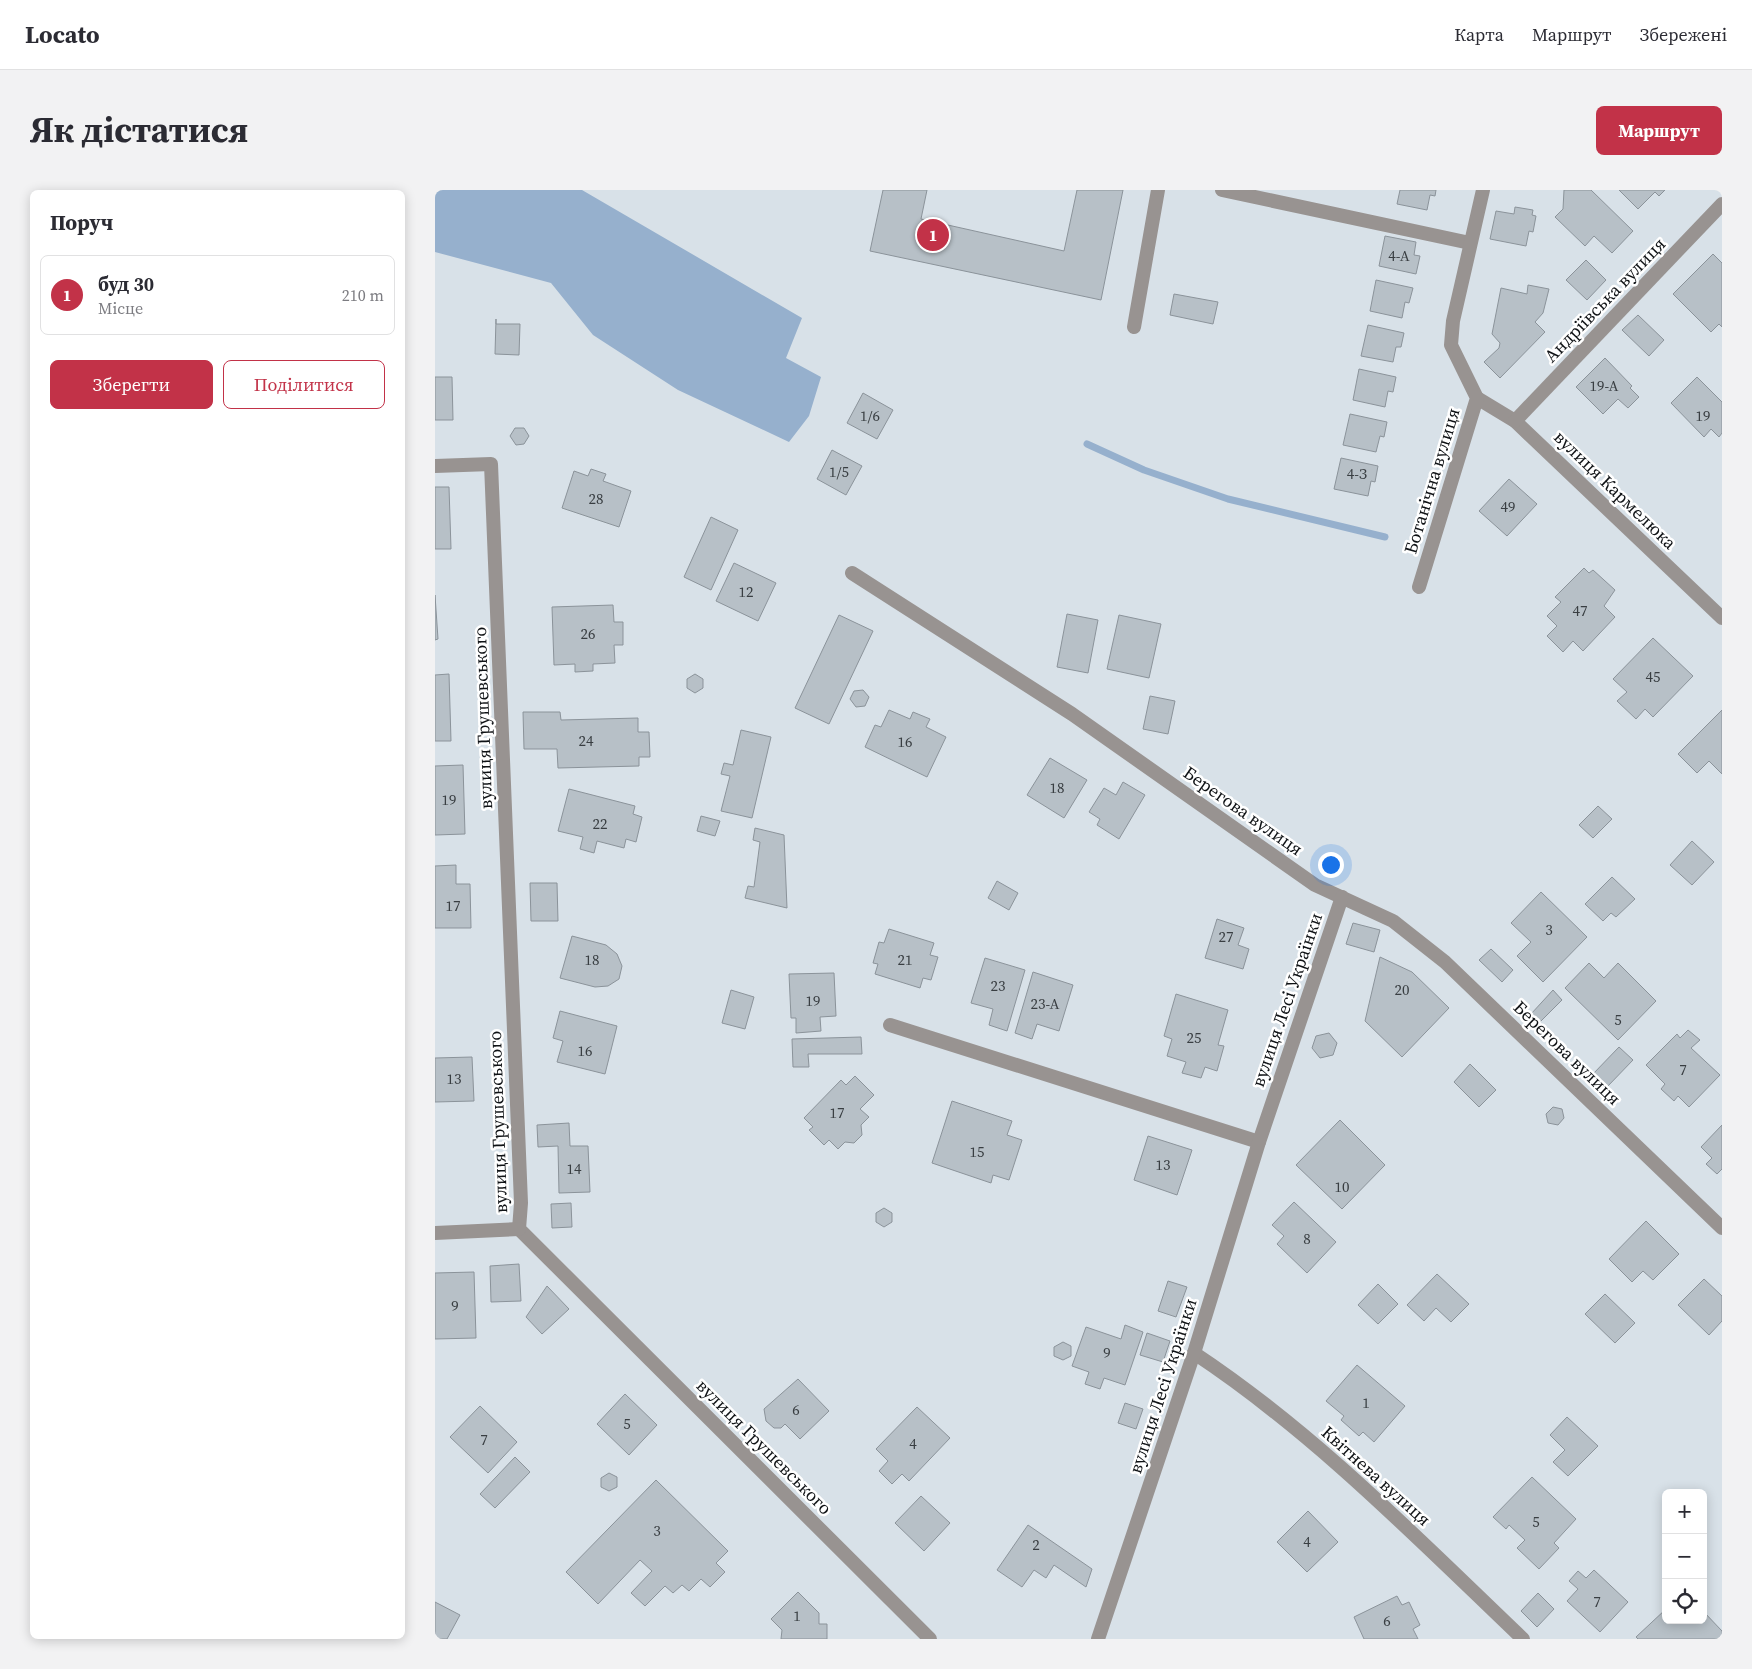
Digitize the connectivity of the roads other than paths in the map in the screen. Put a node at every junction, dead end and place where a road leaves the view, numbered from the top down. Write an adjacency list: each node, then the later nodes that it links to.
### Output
1 (1158, 190): 6 (street)
2 (1222, 190): 5 (street)
3 (1483, 190): 5 (street, Ботанічна вулиця)
4 (1722, 204): 8 (street, Андріївська вулиця)
5 (1471, 243): 7 (street, Ботанічна вулиця)
6 (1133, 327)
7 (1477, 398): 8 (street, вулиця Кармелюка); 11 (street, Ботанічна вулиця)
8 (1515, 421): 12 (street, вулиця Кармелюка)
9 (435, 466): 17 (street, вулиця Грушевського)
10 (852, 573): 13 (street, Берегова вулиця)
11 (1419, 587)
12 (1722, 618)
13 (1342, 897): 15 (street, вулиця Лесі Українки); 16 (street, Берегова вулиця)
14 (889, 1025): 15 (street)
15 (1259, 1142): 19 (street, вулиця Лесі Українки)
16 (1722, 1228)
17 (519, 1229): 18 (street); 20 (street, вулиця Грушевського)
18 (435, 1233)
19 (1194, 1353): 21 (street, вулиця Лесі Українки); 22 (street, Квітнева вулиця)
20 (930, 1639)
21 (1098, 1639)
22 (1523, 1639)

